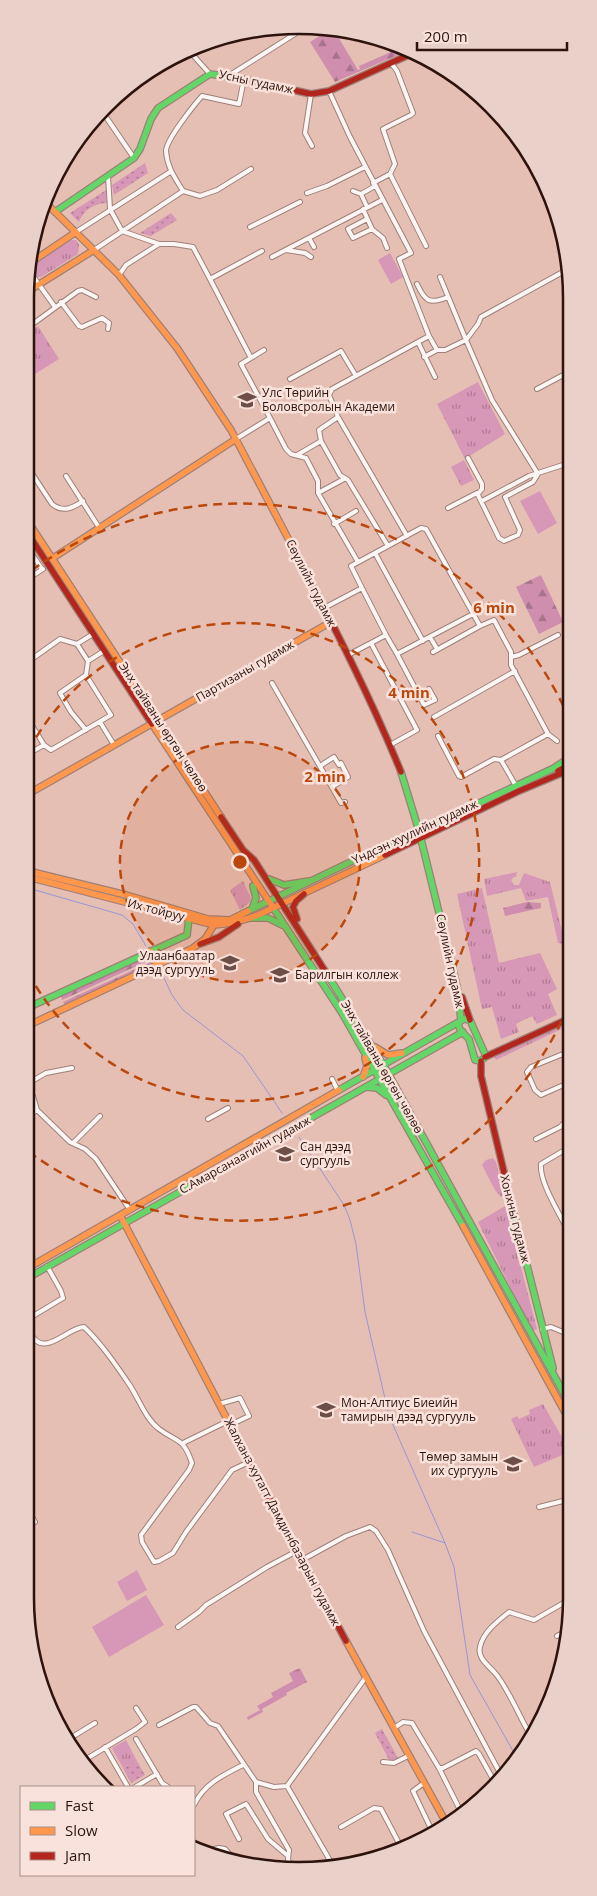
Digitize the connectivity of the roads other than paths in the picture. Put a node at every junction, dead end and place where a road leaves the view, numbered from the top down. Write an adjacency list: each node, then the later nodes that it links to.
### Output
1 (295, 34): 6 (street)
2 (193, 56): 5 (street)
3 (406, 56): 4 (main road, Усны гудамж)
4 (391, 63): 8 (main road, Усны гудамж); 16 (street)
5 (210, 74): 6 (main road, Усны гудамж); 12 (main road, Усны гудамж)
6 (230, 76): 7 (main road, Усны гудамж)
7 (244, 78): 9 (main road, Усны гудамж); 15 (street)
8 (330, 91): 9 (main road, Усны гудамж); 13 (street)
9 (311, 94): 11 (street)
10 (106, 117): 12 (street)
11 (312, 146)
12 (134, 158): 17 (main road, Усны гудамж)
13 (365, 167): 18 (street); 21 (street)
14 (251, 169): 19 (street)
15 (170, 172): 19 (street); 27 (street)
16 (390, 174): 18 (street); 36 (street)
17 (108, 176): 27 (street); 28 (main road, Усны гудамж)
18 (374, 184): 22 (street); 23 (street)
19 (183, 191): 32 (street)
20 (353, 191): 22 (street)
21 (307, 193)
22 (361, 194): 26 (street)
23 (382, 200): 26 (street); 59 (street)
24 (300, 202): 30 (street)
25 (50, 207): 28 (main road, Сөүлийн гудамж)
26 (365, 208): 29 (street); 34 (street)
27 (110, 209): 32 (street); 33 (street)
28 (56, 212): 33 (main road, Сөүлийн гудамж)
29 (367, 219): 31 (street); 31 (street)
30 (250, 227)
31 (372, 229): 38 (street)
32 (122, 230): 35 (street); 39 (street)
33 (76, 232): 39 (main road, Сөүлийн гудамж); 44 (main road)
34 (309, 238): 37 (street); 40 (street)
35 (158, 244): 46 (street); 49 (street)
36 (426, 246)
37 (314, 247)
38 (387, 248)
39 (94, 250): 46 (main road, Сөүлийн гудамж); 50 (main road)
40 (286, 250): 42 (street); 43 (street)
41 (262, 252): 49 (street)
42 (272, 257)
43 (312, 257)
44 (37, 258)
45 (562, 272): 60 (street)
46 (118, 275): 73 (main road, Сөүлийн гудамж)
47 (440, 277): 54 (street)
48 (34, 278): 50 (street)
49 (210, 279): 65 (street)
50 (39, 284): 52 (main road); 56 (street)
51 (417, 284): 54 (street)
52 (34, 287)
53 (96, 297): 55 (street)
54 (448, 297): 60 (street)
55 (61, 302): 56 (street); 58 (street)
56 (55, 307): 57 (street)
57 (34, 323)
58 (108, 329)
59 (429, 336): 61 (street); 63 (street)
60 (466, 340): 63 (street); 78 (street)
61 (418, 342): 64 (street); 67 (street)
62 (264, 350): 65 (street)
63 (437, 350): 64 (street)
64 (424, 357): 68 (street)
65 (251, 358): 72 (street)
66 (563, 375): 70 (street)
67 (356, 376): 69 (street); 71 (street)
68 (435, 377)
69 (290, 379)
70 (537, 389)
71 (338, 417): 74 (street); 91 (street)
72 (270, 418): 73 (street); 75 (street)
73 (236, 439): 89 (main road); 102 (main road, Сөүлийн гудамж)
74 (321, 441): 75 (street); 81 (street)
75 (297, 455): 82 (street)
76 (468, 458): 83 (street)
77 (563, 465): 78 (street)
78 (538, 474): 85 (street); 85 (street)
79 (66, 476): 84 (street)
80 (34, 477): 84 (street)
81 (344, 479): 82 (street); 93 (street)
82 (318, 493): 88 (street)
83 (478, 494): 85 (street); 86 (street)
84 (83, 501): 89 (street)
85 (482, 501)
86 (448, 508)
87 (356, 511): 88 (street)
88 (334, 524): 97 (street)
89 (100, 528): 96 (main road)
90 (34, 530): 96 (main road, Энх тайваны өргөн чөлөө)
91 (407, 536): 93 (street); 103 (street)
92 (34, 543): 98 (main road, Энх тайваны өргөн чөлөө)
93 (388, 546): 94 (street)
94 (375, 553): 97 (street); 110 (street)
95 (34, 558): 99 (street)
96 (53, 558): 124 (main road, Энх тайваны өргөн чөлөө)
97 (358, 562): 101 (street)
98 (50, 567): 99 (street); 106 (main road, Энх тайваны өргөн чөлөө)
99 (42, 570): 100 (street)
100 (34, 575)
101 (362, 588): 102 (street); 107 (street)
102 (324, 608): 104 (main road, Сөүлийн гудамж)
103 (473, 614): 105 (street); 109 (street)
104 (331, 622): 115 (main road, Сөүлийн гудамж); 124 (main road, Партизаны гудамж)
105 (480, 626): 109 (street); 117 (street)
106 (93, 634): 112 (street); 113 (main road, Энх тайваны өргөн чөлөө)
107 (386, 635): 111 (street); 114 (street)
108 (558, 635): 117 (street)
109 (430, 637): 110 (street)
110 (422, 641): 114 (street)
111 (371, 643): 115 (street); 133 (street)
112 (77, 644): 116 (street); 118 (street)
113 (104, 651): 118 (street); 126 (main road, Энх тайваны өргөн чөлөө)
114 (397, 654): 122 (street)
115 (348, 655): 133 (main road, Сөүлийн гудамж)
116 (34, 657)
117 (511, 657): 119 (street)
118 (88, 662): 120 (street)
119 (515, 671): 123 (street); 129 (street)
120 (86, 675): 125 (street); 128 (street)
121 (272, 683): 138 (street)
122 (429, 689)
123 (434, 717)
124 (159, 720): 126 (main road, Партизаны гудамж); 150 (main road, Энх тайваны өргөн чөлөө)
125 (100, 722): 128 (street); 134 (street)
126 (152, 724): 134 (main road, Партизаны гудамж); 148 (main road, Энх тайваны өргөн чөлөө)
127 (34, 729): 132 (street)
128 (86, 730): 132 (street)
129 (548, 734): 131 (street); 136 (street)
130 (438, 736): 136 (street)
131 (557, 741)
132 (44, 745): 135 (street)
133 (390, 745): 146 (main road, Сөүлийн гудамж)
134 (114, 746): 144 (main road, Партизаны гудамж)
135 (34, 751)
136 (501, 760): 142 (street)
137 (563, 762): 142 (main road, Үндсэн хуулийн гудамж)
138 (320, 766): 143 (street); 143 (street)
139 (563, 768): 141 (main road)
140 (563, 772): 141 (main road)
141 (540, 782): 147 (main road, Үндсэн хуулийн гудамж)
142 (516, 786): 146 (main road, Үндсэн хуулийн гудамж)
143 (332, 787): 145 (street)
144 (34, 791)
145 (345, 802)
146 (419, 831): 147 (main road, Сөүлийн гудамж); 152 (main road, Үндсэн хуулийн гудамж)
147 (421, 839): 153 (main road, Үндсэн хуулийн гудамж); 168 (main road, Сөүлийн гудамж)
148 (238, 855): 155 (main road, Энх тайваны өргөн чөлөө); 157 (main road)
149 (34, 873): 157 (main road, Их тойруу)
150 (263, 874): 152 (main road); 154 (main road, Энх тайваны өргөн чөлөө)
151 (34, 879): 159 (main road, Их тойруу)
152 (309, 881): 154 (main road, Үндсэн хуулийн гудамж)
153 (304, 894): 156 (main road, Үндсэн хуулийн гудамж); 164 (main road)
154 (278, 896): 155 (main road, Их тойруу); 156 (main road, Энх тайваны өргөн чөлөө)
155 (268, 902): 157 (main road, Их тойруу); 158 (main road, Энх тайваны өргөн чөлөө)
156 (283, 904): 158 (main road, Их тойруу); 164 (main road, Энх тайваны өргөн чөлөө)
157 (252, 909)
158 (272, 909): 160 (main road, Их тойруу); 163 (main road, Энх тайваны өргөн чөлөө)
159 (189, 918): 162 (main road, Их тойруу); 166 (main road)
160 (251, 918): 161 (main road, Их тойруу); 163 (main road)
161 (241, 922): 162 (main road, Их тойруу); 165 (main road)
162 (214, 925): 165 (main road)
163 (284, 927): 175 (main road, Энх тайваны өргөн чөлөө)
164 (304, 936): 176 (main road, Энх тайваны өргөн чөлөө)
165 (200, 944): 167 (main road)
166 (150, 951): 167 (main road); 169 (main road)
167 (157, 965): 173 (main road)
168 (457, 986): 170 (main road); 172 (main road, Сөүлийн гудамж)
169 (34, 1005)
170 (470, 1020): 172 (main road, Сөүлийн гудамж); 179 (main road, Сөүлийн гудамж)
171 (563, 1020): 179 (main road)
172 (460, 1021): 174 (main road, Сөүлийн гудамж); 177 (main road, С.Амарсанаагийн гудамж)
173 (34, 1023)
174 (463, 1032): 179 (main road, Сөүлийн гудамж); 183 (main road, С.Амарсанаагийн гудамж)
175 (354, 1033): 182 (main road, Энх тайваны өргөн чөлөө); 184 (main road)
176 (370, 1044): 177 (main road); 180 (main road, Энх тайваны өргөн чөлөө)
177 (402, 1053): 180 (main road, С.Амарсанаагийн гудамж)
178 (563, 1054): 188 (street)
179 (483, 1059): 211 (main road, Хонхны гудамж)
180 (383, 1064): 182 (main road, С.Амарсанаагийн гудамж); 183 (main road, Энх тайваны өргөн чөлөө)
181 (72, 1068): 187 (street)
182 (375, 1069): 184 (main road, С.Амарсанаагийн гудамж); 186 (main road, Энх тайваны өргөн чөлөө)
183 (388, 1074): 186 (main road, С.Амарсанаагийн гудамж); 214 (main road, Энх тайваны өргөн чөлөө)
184 (362, 1076): 190 (main road, С.Амарсанаагийн гудамж)
185 (332, 1079): 190 (street)
186 (380, 1079): 189 (main road, С.Амарсанаагийн гудамж); 192 (main road, Энх тайваны өргөн чөлөө)
187 (34, 1081)
188 (563, 1085)
189 (366, 1087): 192 (main road); 205 (main road, С.Амарсанаагийн гудамж)
190 (338, 1091): 202 (main road, С.Амарсанаагийн гудамж)
191 (34, 1100): 194 (street)
192 (393, 1103): 217 (main road, Энх тайваны өргөн чөлөө)
193 (228, 1108): 197 (street)
194 (37, 1110): 195 (street); 200 (street)
195 (34, 1112)
196 (100, 1116): 200 (street)
197 (208, 1119)
198 (563, 1124): 199 (street)
199 (536, 1139)
200 (73, 1143): 202 (street)
201 (563, 1151): 204 (street)
202 (130, 1210): 203 (main road, С.Амарсанаагийн гудамж)
203 (120, 1215): 205 (main road, Жалханз хутагт Дамдинбазарын гудамж); 206 (main road, С.Амарсанаагийн гудамж)
204 (563, 1220)
205 (124, 1222): 208 (main road, С.Амарсанаагийн гудамж); 216 (main road, Жалханз хутагт Дамдинбазарын гудамж)
206 (43, 1259): 207 (main road, С.Амарсанаагийн гудамж); 208 (main road)
207 (34, 1264)
208 (47, 1266): 209 (main road, С.Амарсанаагийн гудамж); 210 (street)
209 (34, 1274)
210 (34, 1315)
211 (541, 1329): 212 (street); 214 (main road, Хонхны гудамж)
212 (563, 1332)
213 (34, 1341): 219 (street)
214 (555, 1375): 215 (main road, Энх тайваны өргөн чөлөө)
215 (563, 1390)
216 (219, 1404): 218 (main road, Жалханз хутагт Дамдинбазарын гудамж); 218 (street)
217 (563, 1409)
218 (229, 1423): 219 (street); 220 (main road, Жалханз хутагт Дамдинбазарын гудамж)
219 (183, 1443): 220 (street)
220 (249, 1462): 223 (main road, Жалханз хутагт Дамдинбазарын гудамж)
221 (563, 1501): 222 (street)
222 (539, 1507)
223 (297, 1551): 224 (main road, Жалханз хутагт Дамдинбазарын гудамж); 226 (street)
224 (302, 1560): 229 (main road, Жалханз хутагт Дамдинбазарын гудамж); 243 (street)
225 (563, 1603): 234 (street)
226 (178, 1627)
227 (561, 1634): 228 (street)
228 (557, 1636)
229 (366, 1677): 233 (main road, Жалханз хутагт Дамдинбазарын гудамж); 251 (street)
230 (136, 1708): 237 (street)
231 (95, 1723): 235 (street)
232 (158, 1725): 241 (street)
233 (394, 1728): 238 (main road, Жалханз хутагт Дамдинбазарын гудамж); 242 (street)
234 (528, 1731)
235 (73, 1737)
236 (136, 1739): 244 (street)
237 (106, 1748): 239 (street); 248 (street)
238 (408, 1756): 240 (street); 247 (main road, Жалханз хутагт Дамдинбазарын гудамж)
239 (88, 1758)
240 (383, 1762)
241 (243, 1765): 246 (street); 252 (street)
242 (438, 1768): 245 (street); 253 (street)
243 (499, 1771)
244 (157, 1774): 249 (street); 250 (street)
245 (492, 1778)
246 (256, 1782): 251 (street); 261 (street)
247 (424, 1783): 254 (main road, Жалханз хутагт Дамдинбазарын гудамж); 256 (street)
248 (127, 1786)
249 (137, 1786)
250 (166, 1786)
251 (287, 1786): 262 (street)
252 (195, 1803)
253 (459, 1809)
254 (444, 1819)
255 (341, 1827): 258 (street)
256 (431, 1827)
257 (239, 1839): 261 (street)
258 (399, 1843)
259 (216, 1849): 260 (street)
260 (229, 1853)
261 (288, 1856): 263 (street)
262 (330, 1860)
263 (289, 1862)

